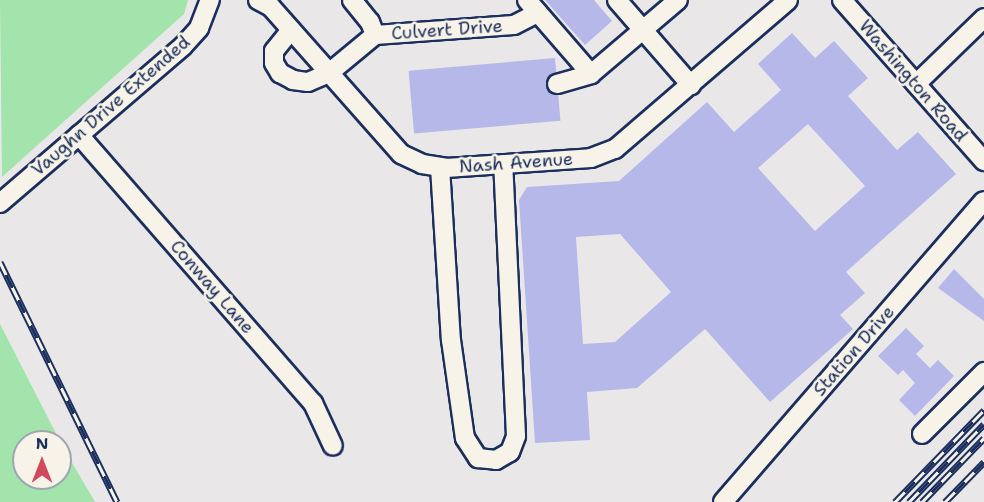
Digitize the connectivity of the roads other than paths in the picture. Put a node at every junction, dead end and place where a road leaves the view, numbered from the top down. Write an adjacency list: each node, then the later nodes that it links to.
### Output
1 (210, 0): 18 (street, Vaughn Drive Extended)
2 (258, 0): 10 (street, Nash Avenue)
3 (352, 0): 12 (street)
4 (617, 0): 11 (street)
5 (678, 0): 11 (street)
6 (788, 0): 17 (street, Nash Avenue)
7 (842, 0): 16 (street, Washington Road)
8 (533, 6): 12 (street, Culvert Drive); 14 (street)
9 (984, 18): 16 (street)
10 (291, 30): 13 (street, Nash Avenue); 13 (street)
11 (643, 30): 14 (street); 17 (street)
12 (375, 35): 13 (street, Culvert Drive)
13 (329, 73): 21 (street, Nash Avenue)
14 (591, 74): 15 (street)
15 (557, 84)
16 (916, 84): 19 (street, Washington Road)
17 (691, 85): 20 (street, Nash Avenue)
18 (79, 135): 23 (street, Vaughn Drive Extended); 26 (street, Conway Lane)
19 (984, 162)
20 (503, 164): 21 (street, Nash Avenue); 21 (street)
21 (440, 167)
22 (984, 201): 27 (street, Station Drive)
23 (0, 203)
24 (984, 372): 25 (street)
25 (922, 434)
26 (333, 446)
27 (723, 502)

